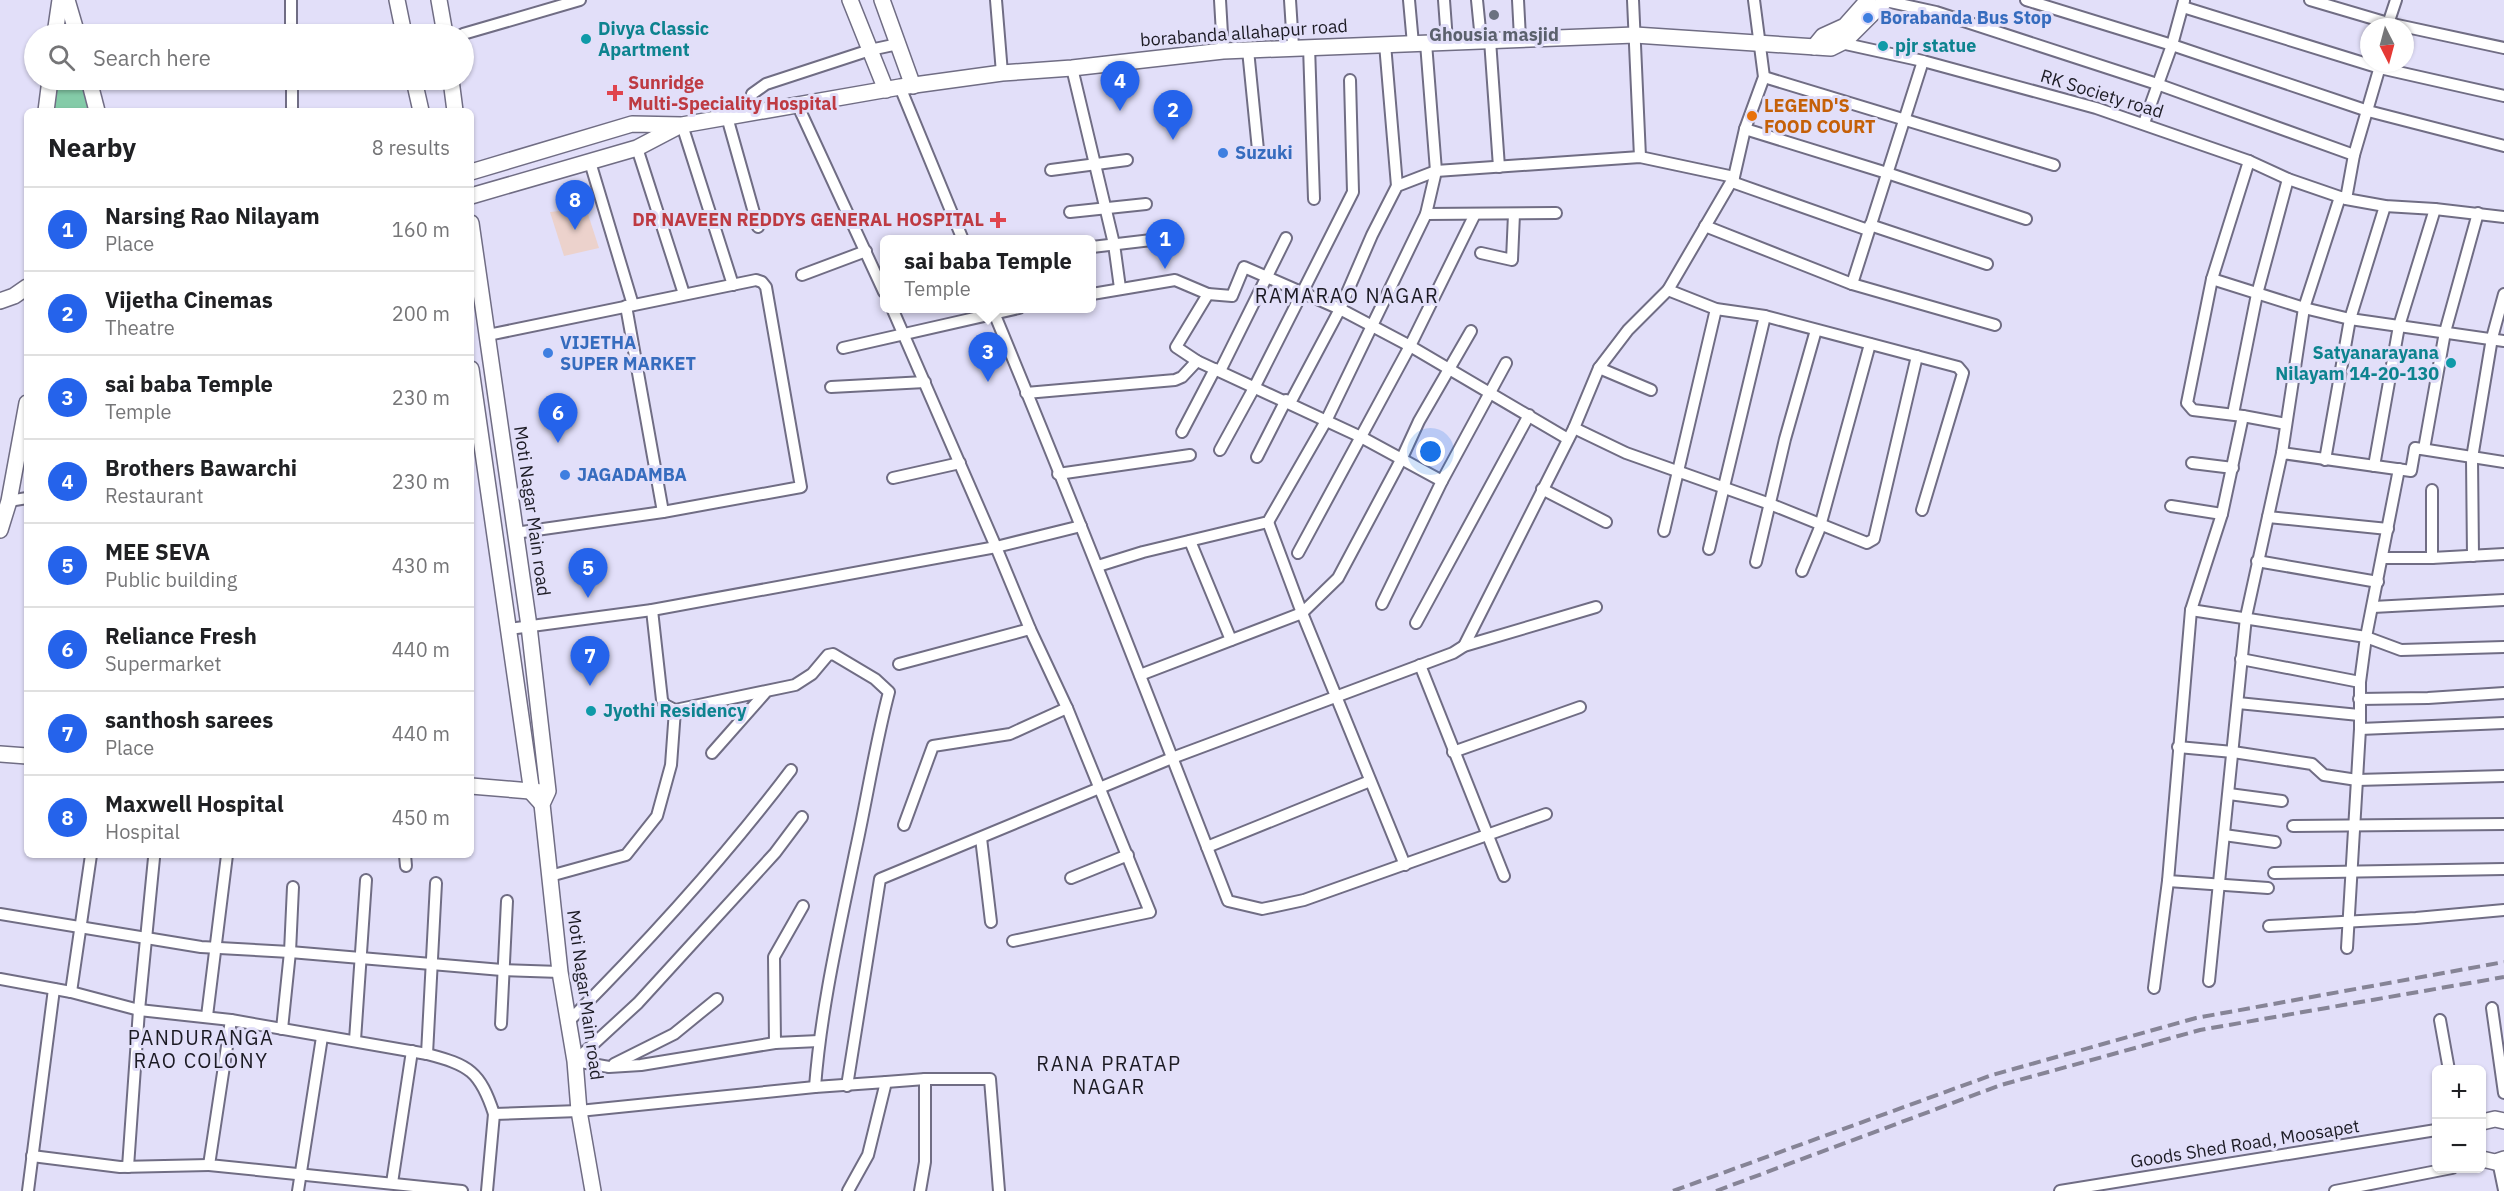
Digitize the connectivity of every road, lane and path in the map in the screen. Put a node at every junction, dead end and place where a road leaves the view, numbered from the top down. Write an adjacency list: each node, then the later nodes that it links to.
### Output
1 (60, 0): 26 (street)
2 (67, 0): 27 (street)
3 (291, 0): 28 (street)
4 (397, 0): 29 (street)
5 (439, 0): 30 (street)
6 (580, 0): 32 (street)
7 (849, 0): 47 (street)
8 (882, 0): 38 (street)
9 (996, 0): 55 (street)
10 (1220, 0): 49 (street)
11 (1290, 0): 43 (street)
12 (1409, 0): 37 (street)
13 (1444, 0): 36 (street)
14 (1477, 0): 35 (street)
15 (1518, 0): 34 (street)
16 (1633, 0): 33 (street)
17 (1754, 0): 41 (street)
18 (1868, 0): 45 (street)
19 (2026, 0): 42 (street)
20 (2310, 0): 24 (street)
21 (2396, 0): 25 (street)
22 (1886, 1): 40 (street); 58 (street)
23 (2184, 3): 42 (street); 50 (street)
24 (2365, 18)
25 (2390, 18)
26 (56, 24)
27 (74, 24)
28 (291, 24)
29 (403, 24)
30 (443, 24)
31 (2414, 30): 46 (street)
32 (474, 31)
33 (1635, 35): 34 (street, borabanda allahapur road); 41 (street, borabanda allahapur road); 83 (street)
34 (1520, 38): 35 (street, borabanda allahapur road)
35 (1485, 40): 36 (street, borabanda allahapur road); 89 (street)
36 (1447, 41): 37 (street, borabanda allahapur road)
37 (1420, 43): 39 (street, borabanda allahapur road); 92 (street)
38 (898, 44): 47 (street); 59 (street)
39 (1385, 44): 44 (street, borabanda allahapur road); 96 (street)
40 (1841, 44): 45 (street, borabanda allahapur road); 51 (street, RK Society road)
41 (1761, 45): 45 (street, borabanda allahapur road); 56 (street)
42 (2172, 45): 58 (street); 72 (street)
43 (1293, 46): 44 (street, borabanda allahapur road); 48 (street, borabanda allahapur road)
44 (1309, 46): 99 (street)
45 (1814, 46)
46 (2504, 48)
47 (870, 50): 59 (street); 73 (street)
48 (1248, 50): 49 (street, borabanda allahapur road); 81 (street)
49 (1223, 51): 52 (street, borabanda allahapur road)
50 (2360, 58)
51 (1923, 61): 75 (street); 76 (street, RK Society road)
52 (1072, 68): 55 (street, borabanda allahapur road); 87 (street)
53 (2379, 72): 72 (street)
54 (2409, 72): 65 (street)
55 (1002, 73): 59 (street, borabanda allahapur road)
56 (1764, 77): 75 (street); 78 (street)
57 (1350, 80): 132 (street)
58 (2157, 84): 76 (street); 82 (street)
59 (900, 88): 66 (street, borabanda allahapur road); 115 (street)
60 (49, 90): 67 (street)
61 (92, 90): 68 (street)
62 (292, 90): 69 (street)
63 (416, 90): 70 (street)
64 (452, 90): 71 (street)
65 (2504, 96)
66 (798, 106): 73 (street, borabanda allahapur road); 121 (street)
67 (46, 108)
68 (96, 108)
69 (292, 108)
70 (420, 108)
71 (455, 108)
72 (2367, 111): 79 (street); 82 (street)
73 (747, 113): 74 (street, borabanda allahapur road)
74 (727, 117): 77 (street, borabanda allahapur road); 114 (street)
75 (1904, 121): 88 (street); 93 (street)
76 (2144, 123): 85 (street, RK Society road)
77 (682, 125): 80 (street, borabanda allahapur road); 91 (street, borabanda allahapur road); 129 (street)
78 (1745, 129): 93 (street); 94 (street)
79 (2504, 146)
80 (637, 148): 86 (street, borabanda allahapur road); 134 (street)
81 (1258, 150)
82 (2354, 155): 98 (street)
83 (1640, 157): 89 (street); 94 (street)
84 (1127, 160): 87 (street)
85 (2249, 161): 95 (street, RK Society road); 126 (street)
86 (590, 162): 97 (street, borabanda allahapur road); 138 (street)
87 (1096, 165): 90 (street); 102 (street)
88 (2054, 165)
89 (1499, 167): 92 (street)
90 (1051, 170)
91 (474, 171)
92 (1436, 171): 96 (street); 107 (street)
93 (1887, 172): 111 (street); 112 (street)
94 (1734, 177): 112 (street); 113 (street)
95 (2288, 179): 98 (street, RK Society road); 136 (street)
96 (1397, 186): 140 (street)
97 (474, 195)
98 (2343, 198): 101 (street, RK Society road); 139 (street)
99 (1314, 199)
100 (1146, 204): 102 (street)
101 (2385, 206): 103 (street, RK Society road); 146 (street)
102 (1106, 208): 104 (street); 119 (street)
103 (2435, 208): 106 (street, RK Society road); 148 (street)
104 (1070, 212)
105 (1556, 213): 109 (street)
106 (2478, 213): 110 (street, RK Society road); 152 (street)
107 (1426, 214): 108 (street); 149 (street)
108 (1475, 214): 109 (street); 158 (street)
109 (1514, 214): 122 (street)
110 (2504, 217)
111 (2026, 219)
112 (1870, 225): 123 (street); 128 (street)
113 (1706, 226): 128 (street); 131 (street)
114 (758, 227)
115 (961, 235)
116 (1286, 238): 125 (street)
117 (1160, 239): 119 (street)
118 (474, 243): 154 (street, Moti Nagar Main road)
119 (1114, 244): 120 (street); 130 (street)
120 (1096, 246)
121 (866, 251): 124 (street); 127 (street)
122 (1481, 253)
123 (1987, 264)
124 (801, 274)
125 (1266, 278): 132 (street); 135 (street); 164 (street)
126 (2212, 279): 136 (street); 177 (street)
127 (880, 281)
128 (1852, 284): 147 (street)
129 (733, 285): 134 (street); 211 (street)
130 (1120, 288): 133 (street); 135 (street)
131 (1668, 290): 141 (street); 163 (street)
132 (1302, 292): 140 (street); 170 (street)
133 (1096, 293)
134 (684, 294): 138 (street)
135 (1208, 294): 161 (street)
136 (2257, 294): 139 (street); 177 (street)
137 (2504, 294): 155 (street)
138 (630, 305): 154 (street); 211 (street)
139 (2304, 308): 146 (street); 180 (street)
140 (1340, 309): 149 (street); 175 (street)
141 (1716, 309): 145 (street); 199 (street)
142 (894, 313): 153 (street)
143 (985, 313): 153 (street)
144 (994, 313): 173 (street)
145 (1765, 316): 150 (street); 204 (street)
146 (2350, 319): 148 (street); 192 (street)
147 (1995, 325)
148 (2398, 326): 152 (street); 196 (street)
149 (1373, 327): 158 (street); 179 (street)
150 (1816, 330): 157 (street); 208 (street)
151 (1471, 331): 165 (street)
152 (2445, 332): 155 (street); 185 (street)
153 (903, 333): 159 (street); 167 (street)
154 (488, 335): 166 (street, Moti Nagar Main road)
155 (2492, 338): 156 (street); 191 (street)
156 (2504, 341)
157 (1870, 344): 160 (street); 216 (street)
158 (1410, 346): 165 (street); 183 (street)
159 (843, 348)
160 (1917, 356): 210 (street); 216 (street)
161 (1197, 361): 164 (street); 173 (street)
162 (1506, 363): 172 (street)
163 (1599, 368): 171 (street); 181 (street)
164 (1217, 370): 170 (street); 182 (street)
165 (1450, 370): 172 (street); 190 (street)
166 (494, 379): 168 (street); 221 (street, Moti Nagar Main road)
167 (925, 382): 169 (street); 194 (street)
168 (474, 384)
169 (831, 387)
170 (1254, 388): 175 (street); 186 (street)
171 (1650, 390)
172 (1490, 392): 176 (street); 202 (street)
173 (1026, 393): 200 (street)
174 (474, 398): 245 (street, Moti Nagar Main road)
175 (1288, 401): 179 (street); 189 (street)
176 (1529, 415): 184 (street); 243 (street)
177 (2238, 415): 180 (street); 197 (street)
178 (24, 419): 207 (street)
179 (1326, 421): 183 (street); 214 (street)
180 (2286, 424): 187 (street)
181 (1574, 428): 184 (street); 199 (street)
182 (1182, 432)
183 (1361, 436): 190 (street); 225 (street)
184 (1568, 439): 203 (street)
185 (2424, 449): 191 (street); 198 (street)
186 (1220, 450)
187 (2282, 453): 192 (street); 213 (street)
188 (1190, 455): 200 (street)
189 (1257, 458)
190 (1402, 458): 202 (street); 241 (street)
191 (2472, 458): 193 (street); 227 (street)
192 (2325, 460): 196 (street)
193 (2504, 462)
194 (960, 463): 201 (street); 223 (street)
195 (2192, 463): 197 (street)
196 (2374, 466): 198 (street)
197 (2233, 468): 212 (street)
198 (2399, 469): 218 (street)
199 (1678, 472): 204 (street); 220 (street)
200 (1058, 474): 217 (street)
201 (893, 478)
202 (1442, 481): 236 (street)
203 (1542, 489): 215 (street); 249 (street)
204 (1724, 489): 208 (street); 224 (street)
205 (2432, 490): 229 (street)
206 (24, 498): 207 (street)
207 (9, 501): 219 (street)
208 (1770, 504): 216 (street); 231 (street)
209 (2171, 506): 212 (street)
210 (1922, 510)
211 (663, 512): 221 (street)
212 (2222, 514): 240 (street)
213 (2268, 517): 218 (street); 230 (street)
214 (1269, 522): 222 (street); 241 (street)
215 (1606, 522)
216 (1821, 523): 233 (street)
217 (1081, 526): 223 (street); 232 (street)
218 (2388, 529): 228 (street)
219 (0, 530)
220 (1664, 531)
221 (515, 533): 244 (street, Moti Nagar Main road)
222 (1190, 541): 232 (street); 248 (street)
223 (996, 547): 239 (street); 246 (street)
224 (1709, 549)
225 (1298, 553)
226 (2504, 554): 227 (street)
227 (2473, 556): 229 (street)
228 (2382, 558): 229 (street); 234 (street)
229 (2432, 558)
230 (2257, 561): 234 (street); 242 (street)
231 (1756, 562)
232 (1098, 566): 254 (street)
233 (1802, 572)
234 (2378, 582): 237 (street)
235 (2504, 600): 237 (street)
236 (1382, 603)
237 (2373, 607): 247 (street)
238 (1596, 608): 249 (street)
239 (652, 610): 244 (street); 263 (street)
240 (2191, 610): 242 (street); 267 (street)
241 (1302, 613): 248 (street); 258 (street)
242 (2246, 617): 247 (street); 251 (street)
243 (1416, 623)
244 (529, 626): 245 (street); 281 (street, Moti Nagar Main road)
245 (509, 629): 281 (street, Moti Nagar Main road)
246 (1030, 629): 252 (street); 262 (street)
247 (2366, 637): 250 (street); 255 (street)
248 (1231, 640): 254 (street)
249 (1464, 646): 253 (street)
250 (2504, 647)
251 (2241, 659): 255 (street); 260 (street)
252 (898, 664)
253 (1420, 664): 258 (street); 268 (street)
254 (1140, 675): 273 (street)
255 (2360, 681): 259 (street)
256 (766, 692): 263 (street); 270 (street); 344 (street)
257 (2504, 693): 259 (street)
258 (1336, 695): 273 (street); 277 (street)
259 (2360, 699): 264 (street)
260 (2238, 703): 264 (street); 269 (street)
261 (1580, 707): 268 (street)
262 (1067, 708): 279 (street); 286 (street)
263 (675, 710): 302 (street)
264 (2359, 715): 266 (street)
265 (2504, 723): 266 (street)
266 (2360, 729): 276 (street)
267 (2178, 747): 269 (street); 306 (street)
268 (1453, 752): 289 (street)
269 (2233, 752): 276 (street); 280 (street)
270 (712, 753)
271 (0, 754): 272 (street)
272 (24, 756)
273 (1172, 758): 279 (street); 293 (street)
274 (791, 770): 339 (street)
275 (2504, 776): 276 (street)
276 (2357, 780): 288 (street)
277 (1370, 781): 293 (street); 298 (street)
278 (474, 786): 281 (street)
279 (1100, 790): 291 (street); 294 (street)
280 (2229, 794): 282 (street); 290 (street)
281 (541, 796): 302 (street, Moti Nagar Main road)
282 (2282, 801)
283 (1546, 814): 289 (street)
284 (802, 817): 348 (street)
285 (2504, 824): 288 (street)
286 (904, 825)
287 (2293, 826): 288 (street)
288 (2355, 826): 301 (street)
289 (1487, 834): 298 (street); 303 (street)
290 (2224, 835): 292 (street); 308 (street)
291 (981, 838): 315 (street); 353 (street)
292 (2275, 842)
293 (1207, 847): 298 (street)
294 (1128, 855): 304 (street); 320 (street)
295 (91, 858): 318 (street)
296 (154, 858): 319 (street)
297 (226, 858): 321 (street)
298 (1405, 865)
299 (2504, 869): 301 (street)
300 (2274, 873): 301 (street)
301 (2352, 873): 316 (street)
302 (550, 876): 327 (street, Moti Nagar Main road)
303 (1504, 876)
304 (1071, 878)
305 (366, 880): 324 (street)
306 (2168, 881): 308 (street); 330 (street)
307 (436, 883): 325 (street)
308 (2220, 885): 310 (street); 329 (street)
309 (293, 887): 323 (street)
310 (2268, 888)
311 (507, 901): 326 (street)
312 (803, 906): 345 (street)
313 (2504, 910): 316 (street)
314 (0, 914): 318 (street)
315 (991, 922)
316 (2349, 922): 317 (street); 322 (street)
317 (2268, 926)
318 (81, 927): 319 (street); 332 (street)
319 (146, 938): 321 (street); 335 (street)
320 (1013, 941)
321 (216, 948): 323 (street); 336 (street)
322 (2347, 948)
323 (290, 952): 324 (street); 341 (street)
324 (361, 957): 325 (street); 343 (street)
325 (433, 963): 326 (street); 347 (street)
326 (502, 970): 327 (street); 340 (street)
327 (560, 972): 339 (street, Moti Nagar Main road)
328 (0, 979): 331 (street)
329 (2209, 981)
330 (2154, 988)
331 (54, 989): 332 (street); 361 (street)
332 (71, 992): 335 (street)
333 (717, 999): 350 (street)
334 (2492, 1008): 355 (street)
335 (139, 1010): 336 (street); 365 (street)
336 (207, 1016): 337 (street)
337 (231, 1020): 341 (street); 364 (street)
338 (2440, 1020): 349 (street)
339 (568, 1022): 348 (street, Moti Nagar Main road)
340 (501, 1024)
341 (282, 1029): 342 (street)
342 (322, 1036): 343 (street); 367 (street)
343 (355, 1040): 346 (street)
344 (819, 1041): 345 (street); 354 (street)
345 (775, 1042): 350 (street)
346 (412, 1051): 347 (street); 368 (street)
347 (427, 1054): 357 (street)
348 (575, 1061): 350 (street); 356 (street, Moti Nagar Main road)
349 (2448, 1065)
350 (609, 1067)
351 (925, 1079): 352 (street); 376 (street); 377 (street)
352 (886, 1082): 353 (street); 375 (street)
353 (847, 1086): 354 (street)
354 (815, 1087): 356 (street)
355 (2504, 1093)
356 (579, 1111): 357 (street); 374 (street, Moti Nagar Main road)
357 (494, 1114): 373 (street)
358 (2486, 1121): 359 (street)
359 (2504, 1122)
360 (2432, 1131): 378 (street, Goods Shed Road, Moosapet)
361 (32, 1156): 365 (street); 370 (street)
362 (2486, 1159): 363 (street)
363 (2501, 1160): 369 (street)
364 (209, 1165): 365 (street); 367 (street)
365 (128, 1167)
366 (2432, 1172): 379 (street)
367 (299, 1174): 368 (street); 371 (street)
368 (392, 1183): 372 (street)
369 (2504, 1190)
370 (28, 1191)
371 (298, 1191)
372 (462, 1191)
373 (487, 1191)
374 (592, 1191)
375 (848, 1191)
376 (920, 1191)
377 (999, 1191)
378 (2060, 1191)
379 (2335, 1191)

